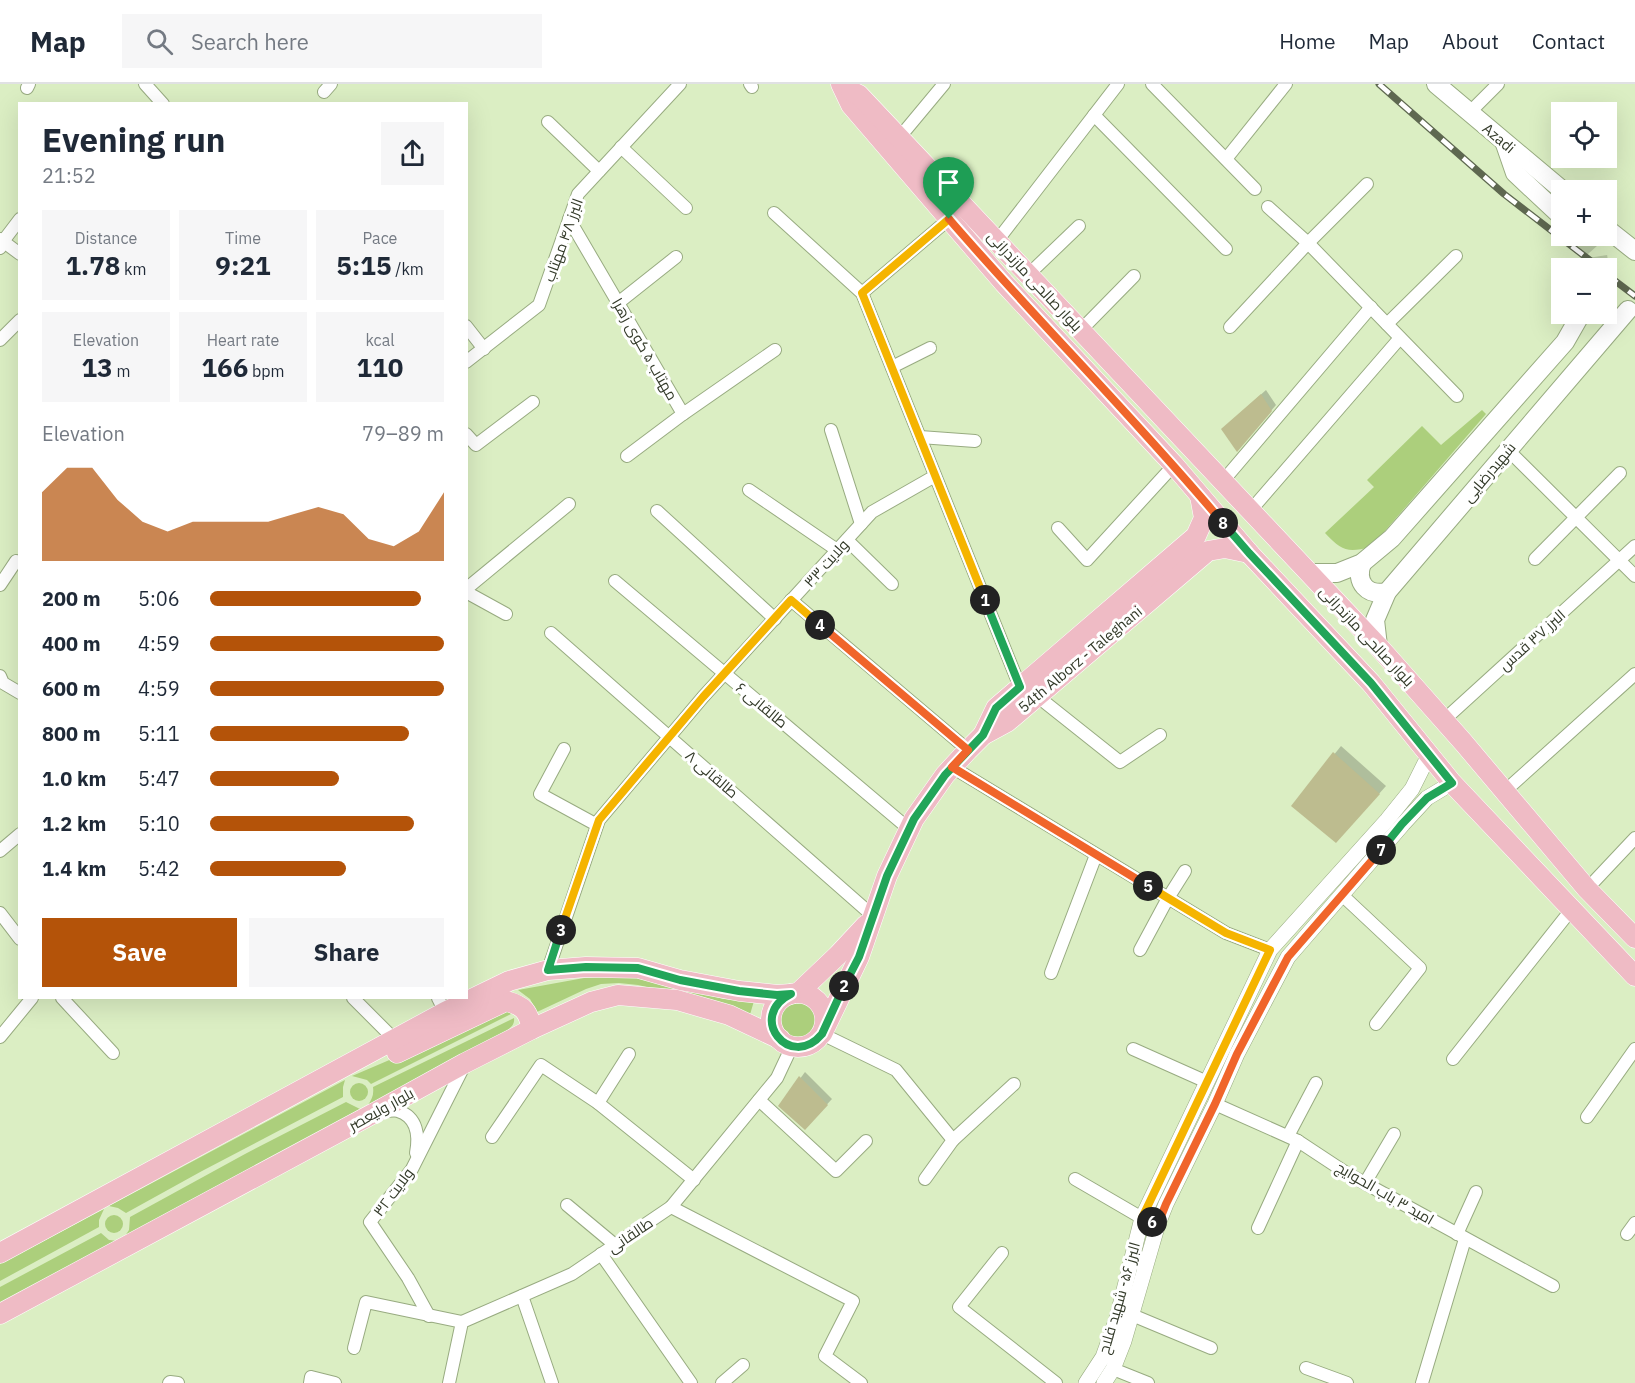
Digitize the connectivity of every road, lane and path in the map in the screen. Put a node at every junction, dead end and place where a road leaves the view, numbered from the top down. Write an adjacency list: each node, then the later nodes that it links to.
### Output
1 (145, 84): 10 (street)
2 (680, 84): 16 (street, البرز ۴۸ مهتاب)
3 (944, 84): 14 (street)
4 (1118, 84): 12 (street)
5 (1152, 84): 17 (street)
6 (1286, 84): 17 (street)
7 (1436, 84): 11 (main road, Azadi)
8 (1497, 84): 11 (street)
9 (842, 86): 14 (main road, بلوار صالحی مازندرانی); 27 (main road, بلوار صالحی مازندرانی)
10 (161, 102)
11 (1469, 113): 15 (main road, Azadi)
12 (1094, 115): 31 (street); 34 (street)
13 (548, 122): 18 (street)
14 (899, 138): 31 (main road, بلوار صالحی مازندرانی)
15 (1504, 142): 19 (main road, Azadi); 23 (main road)
16 (621, 147): 18 (street, البرز ۴۸ مهتاب); 24 (street)
17 (1226, 159): 21 (street)
18 (599, 171): 26 (street, البرز ۴۸ مهتاب)
19 (1551, 181)
20 (1367, 184): 33 (street)
21 (1255, 189)
22 (1268, 207): 33 (street)
23 (1551, 207)
24 (686, 208)
25 (774, 213): 41 (street)
26 (569, 219): 42 (street, مهتاب ۵ کوی زهرا); 55 (street, البرز ۴۸ مهتاب)
27 (949, 219): 41 (street); 69 (main road, بلوار صالحی مازندرانی)
28 (18, 221): 32 (street)
29 (1079, 226): 39 (street)
30 (1617, 237): 35 (main road)
31 (997, 241): 39 (main road, بلوار صالحی مازندرانی)
32 (1, 242): 36 (street)
33 (1308, 243): 43 (street); 48 (street)
34 (1226, 249)
35 (1635, 251)
36 (18, 253)
37 (1456, 256): 46 (street)
38 (676, 257): 42 (street)
39 (1029, 274): 50 (main road, بلوار صالحی مازندرانی)
40 (1134, 276): 50 (street)
41 (862, 293): 59 (street)
42 (618, 303): 62 (street, مهتاب ۵ کوی زهرا)
43 (1371, 307): 46 (street); 72 (street)
44 (1628, 310): 57 (main road, شهیدرضایی)
45 (18, 322): 52 (street)
46 (1387, 324): 51 (street)
47 (1575, 324): 53 (main road, شهیدرضایی)
48 (1230, 327)
49 (468, 329): 55 (street)
50 (1081, 330): 72 (main road, بلوار صالحی مازندرانی)
51 (1400, 338): 60 (street); 76 (street)
52 (0, 340)
53 (1565, 342): 57 (main road); 89 (main road, شهیدرضایی)
54 (930, 348): 59 (street)
55 (484, 349): 58 (street, البرز ۴۸ مهتاب)
56 (775, 350): 62 (street, مهتاب ۵ کوی زهرا)
57 (1585, 359): 67 (main road, شهیدرضایی)
58 (468, 361)
59 (892, 367): 65 (street)
60 (1457, 396)
61 (533, 402): 64 (street)
62 (683, 414): 68 (street)
63 (831, 430): 79 (street)
64 (468, 436)
65 (920, 437): 66 (street); 71 (street)
66 (975, 441)
67 (1508, 450): 78 (street); 97 (main road, شهیدرضایی)
68 (627, 456)
69 (1174, 465): 74 (main road, بلوار صالحی مازندرانی); 80 (street)
70 (1620, 473): 78 (street)
71 (935, 476): 79 (street, ولایت ٣۳); 107 (street)
72 (1223, 481): 76 (main road, بلوار صالحی مازندرانی)
73 (749, 490): 83 (street)
74 (1200, 494): 84 (main road, 54th Alborz - Taleghani); 85 (main road, بلوار صالحی مازندرانی)
75 (569, 504): 95 (street)
76 (1251, 510): 90 (main road, بلوار صالحی مازندرانی)
77 (657, 511): 100 (street)
78 (1577, 518): 86 (street); 87 (street)
79 (861, 524): 81 (street, ولایت ٣۳)
80 (1058, 528)
81 (847, 540): 83 (street, ولایت ٣۳); 93 (street)
82 (1635, 546): 87 (street, البرز ۳۷ قدس)
83 (837, 550): 98 (street, ولایت ٣۳)
84 (1195, 550): 85 (main road, 54th Alborz - Taleghani); 107 (main road, 54th Alborz - Taleghani)
85 (1249, 553): 113 (main road, بلوار صالحی مازندرانی)
86 (1535, 558)
87 (1620, 560): 91 (street); 108 (street, البرز ۳۷ قدس)
88 (16, 561): 94 (street)
89 (1362, 563): 90 (main road, شهیدرضایی); 97 (main road)
90 (1309, 573): 102 (main road, بلوار صالحی مازندرانی)
91 (1635, 576)
92 (615, 581): 103 (street, طالقانی ۶)
93 (892, 584)
94 (0, 585)
95 (468, 588)
96 (468, 591): 99 (street)
97 (1387, 592): 102 (main road, شهیدرضایی)
98 (791, 600): 100 (street, ولایت ٣۳); 112 (street)
99 (506, 614)
100 (775, 619): 103 (street, ولایت ٣۳)
101 (550, 633): 110 (street, طالقانی ۸)
102 (1378, 646): 108 (main road, بلوار صالحی مازندرانی)
103 (724, 674): 110 (street, ولایت ٣۳); 118 (street, طالقانی ۶)
104 (1635, 674): 116 (street)
105 (1, 682): 106 (street)
106 (18, 692)
107 (1028, 692): 109 (street); 112 (main road, 54th Alborz - Taleghani)
108 (1444, 720): 116 (main road, بلوار صالحی مازندرانی)
109 (1160, 735)
110 (670, 736): 117 (street, ولایت ٣۳); 129 (street, طالقانی ۸)
111 (564, 749): 117 (street)
112 (968, 750): 114 (main road)
113 (1429, 755): 115 (main road, بلوار صالحی مازندرانی); 133 (street, البرز ۵۶- شهید فلاح)
114 (952, 767): 118 (main road); 122 (street)
115 (1452, 783): 125 (street, البرز ۵۶- شهید فلاح); 127 (main road, بلوار صالحی مازندرانی)
116 (1505, 791): 124 (main road, بلوار صالحی مازندرانی)
117 (597, 825): 134 (street, ولایت ٣۳)
118 (909, 829): 129 (main road)
119 (18, 836): 121 (street)
120 (1635, 838): 124 (street)
121 (0, 850)
122 (1096, 855): 126 (street); 135 (street)
123 (1185, 872): 126 (street)
124 (1587, 890): 131 (main road, بلوار صالحی مازندرانی)
125 (1342, 896): 144 (street); 162 (street, البرز ۵۶- شهید فلاح)
126 (1168, 898): 132 (street); 133 (street)
127 (1571, 910): 136 (main road, بلوار صالحی مازندرانی); 154 (street)
128 (0, 913): 130 (street)
129 (873, 916): 137 (main road); 146 (main road)
130 (18, 936)
131 (1635, 938)
132 (1140, 950)
133 (1270, 950): 157 (street, البرز ۵۶- شهید فلاح)
134 (548, 970): 137 (main road); 138 (main road)
135 (1051, 973)
136 (1635, 976)
137 (794, 994): 146 (main road); 149 (main road)
138 (468, 995)
139 (31, 999): 147 (street)
140 (63, 999): 152 (street)
141 (354, 999): 148 (street)
142 (458, 999): 143 (main road)
143 (441, 1005): 148 (main road)
144 (1376, 1024)
145 (532, 1029): 149 (main road, بلوار ولیعصر); 155 (main road, بلوار ولیعصر); 156 (main road)
146 (822, 1034): 149 (main road); 169 (street)
147 (0, 1036)
148 (395, 1040): 156 (main road)
149 (786, 1043): 160 (street, طالقانی)
150 (1133, 1049): 157 (street)
151 (1635, 1050): 164 (street)
152 (113, 1053)
153 (629, 1054): 161 (street)
154 (1453, 1059)
155 (465, 1063): 163 (main road, بلوار ولیعصر); 170 (street, ولایت ۳۲)
156 (322, 1079): 185 (main road)
157 (1207, 1082): 178 (street, البرز ۵۶- شهید فلاح)
158 (1316, 1083): 167 (street)
159 (1014, 1084): 169 (street)
160 (759, 1100): 168 (street); 173 (street, طالقانی)
161 (598, 1103): 166 (street); 173 (street)
162 (1215, 1104): 167 (street, امید ۳ باب الحوایج); 180 (street, البرز ۵۶- شهید فلاح)
163 (376, 1112): 170 (street); 190 (main road, بلوار ولیعصر)
164 (1587, 1117)
165 (1394, 1134): 174 (street)
166 (492, 1137)
167 (1293, 1139): 174 (street, امید ۳ باب الحوایج); 181 (street)
168 (866, 1140)
169 (953, 1140): 171 (street)
170 (412, 1169): 192 (street, ولایت ۳۲)
171 (925, 1179)
172 (1075, 1179): 178 (street)
173 (694, 1180): 177 (street, طالقانی)
174 (1365, 1183): 183 (street, امید ۳ باب الحوایج)
175 (1476, 1192): 183 (street)
176 (567, 1205): 184 (street)
177 (671, 1207): 184 (street, طالقانی); 207 (street)
178 (1142, 1218): 180 (street); 209 (street, البرز ۵۶- شهید فلاح)
179 (1635, 1223): 182 (street)
180 (1158, 1224): 191 (street, البرز ۵۶- شهید فلاح)
181 (1258, 1228)
182 (1628, 1234)
183 (1461, 1236): 188 (street, امید ۳ باب الحوایج); 213 (street)
184 (615, 1245): 187 (street, طالقانی)
185 (0, 1253)
186 (1002, 1253): 208 (street)
187 (601, 1254): 189 (street, طالقانی); 205 (street)
188 (1553, 1286)
189 (522, 1296): 193 (street, طالقانی); 204 (street)
190 (0, 1314)
191 (1132, 1315): 195 (street); 198 (street, البرز ۵۶- شهید فلاح)
192 (429, 1316): 193 (street); 194 (street)
193 (462, 1322): 203 (street)
194 (354, 1348)
195 (1211, 1348)
196 (743, 1365): 206 (street)
197 (1306, 1368): 212 (street)
198 (1113, 1369): 210 (street, البرز ۵۶- شهید فلاح); 211 (street)
199 (310, 1380): 202 (street)
200 (170, 1383): 201 (street)
201 (178, 1383)
202 (335, 1383)
203 (449, 1383)
204 (552, 1383)
205 (691, 1383)
206 (722, 1383)
207 (861, 1383)
208 (1056, 1383)
209 (1086, 1383)
210 (1104, 1383)
211 (1148, 1383)
212 (1347, 1383)
213 (1422, 1383)

